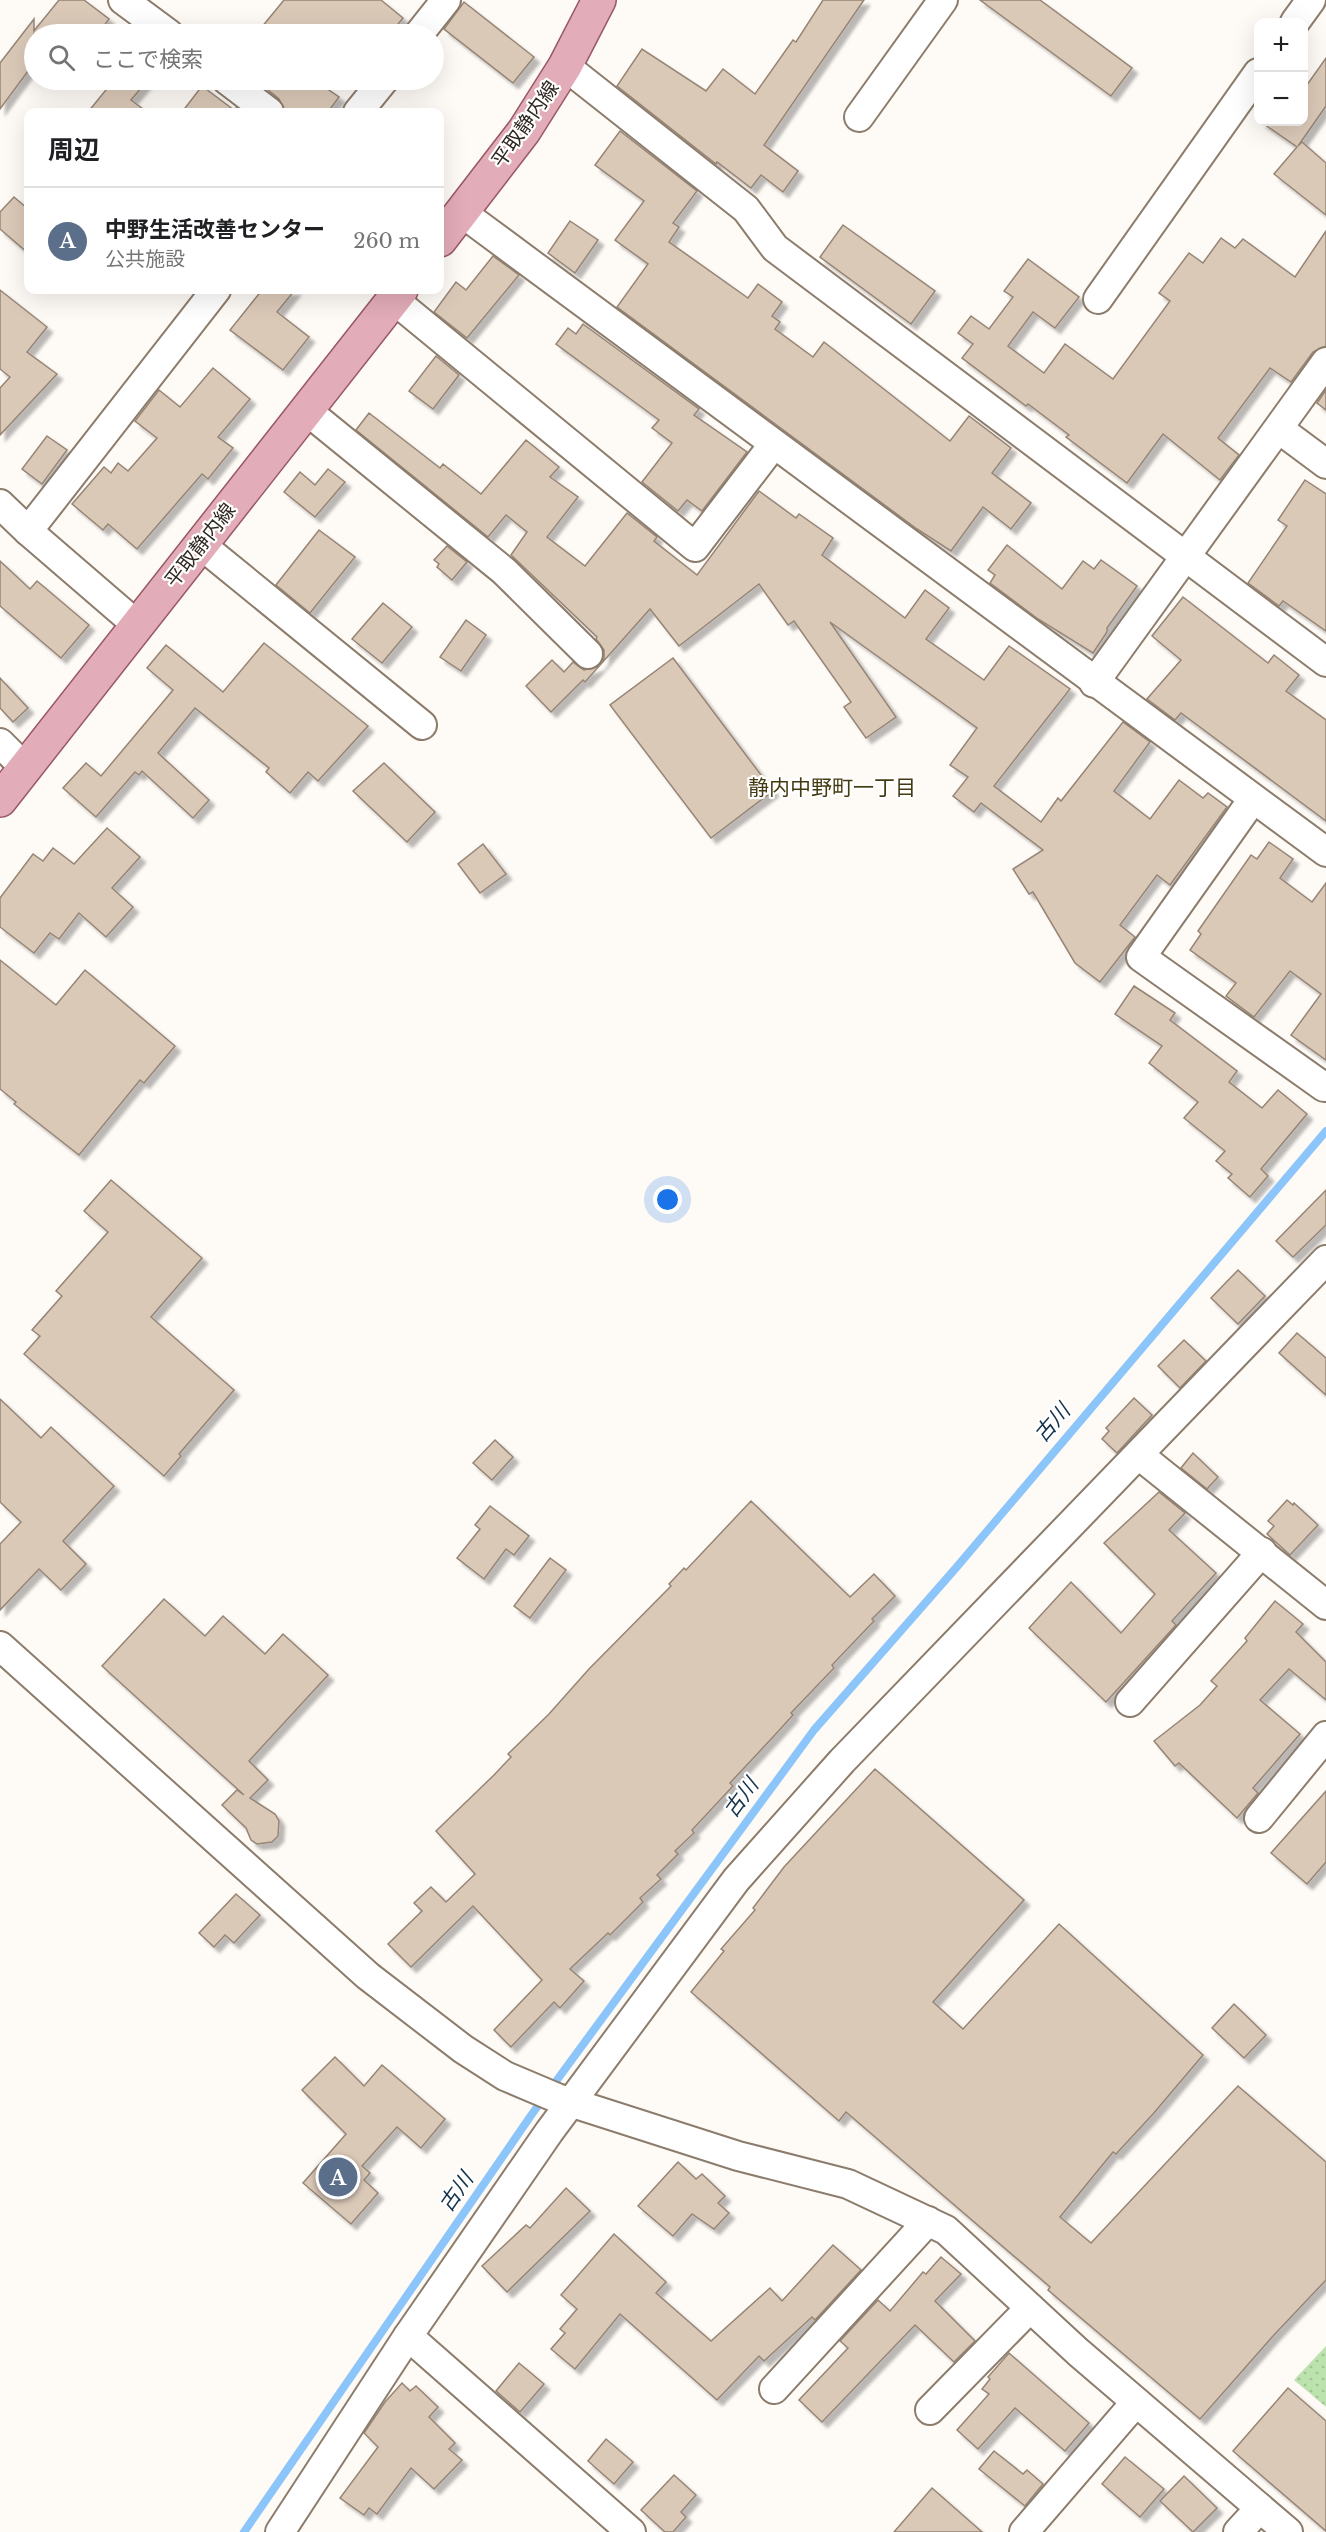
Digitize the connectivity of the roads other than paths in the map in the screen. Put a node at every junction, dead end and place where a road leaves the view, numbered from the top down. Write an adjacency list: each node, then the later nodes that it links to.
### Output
1 (123, 0): 7 (street)
2 (446, 0): 8 (street)
3 (599, 0): 9 (main road, 平取静内線)
4 (944, 0): 15 (street)
5 (1311, 0): 6 (street)
6 (1298, 18)
7 (155, 24)
8 (427, 24)
9 (565, 66): 16 (main road, 平取静内線); 29 (street)
10 (1254, 79): 20 (street)
11 (240, 90): 13 (street)
12 (376, 90): 14 (street)
13 (264, 108)
14 (361, 108)
15 (859, 117)
16 (461, 212): 17 (main road, 平取静内線); 24 (street)
17 (444, 233)
18 (213, 294): 27 (street)
19 (397, 294): 22 (main road, 平取静内線); 24 (street)
20 (1098, 299)
21 (1326, 362): 23 (street)
22 (306, 410): 28 (main road, 平取静内線); 31 (street)
23 (1279, 429): 25 (street); 29 (street)
24 (773, 445): 33 (street)
25 (1326, 464)
26 (0, 504): 27 (street)
27 (28, 531): 30 (street)
28 (200, 544): 30 (main road, 平取静内線); 34 (street)
29 (1185, 555): 32 (street); 33 (street)
30 (137, 625): 36 (main road, 平取静内線)
31 (588, 654)
32 (1326, 662)
33 (1094, 683): 37 (street)
34 (422, 725)
35 (0, 743): 36 (street)
36 (25, 768): 38 (main road, 平取静内線)
37 (1253, 799): 39 (street); 40 (street)
38 (0, 800)
39 (1326, 852)
40 (1326, 1085)
41 (1324, 1266): 42 (street)
42 (1139, 1455): 43 (street); 49 (street)
43 (1262, 1552): 44 (street); 46 (street)
44 (1326, 1605)
45 (0, 1646): 49 (street)
46 (1130, 1702)
47 (1326, 1736): 48 (street)
48 (1259, 1818)
49 (573, 2103): 50 (street); 52 (street)
50 (928, 2221): 51 (street); 53 (street)
51 (1030, 2308): 54 (street); 55 (street)
52 (408, 2336): 57 (street); 58 (street)
53 (774, 2389)
54 (1136, 2402): 56 (street); 59 (street)
55 (930, 2410)
56 (1260, 2508): 60 (street); 61 (street)
57 (280, 2532)
58 (631, 2532)
59 (1024, 2532)
60 (1238, 2532)
61 (1288, 2532)

